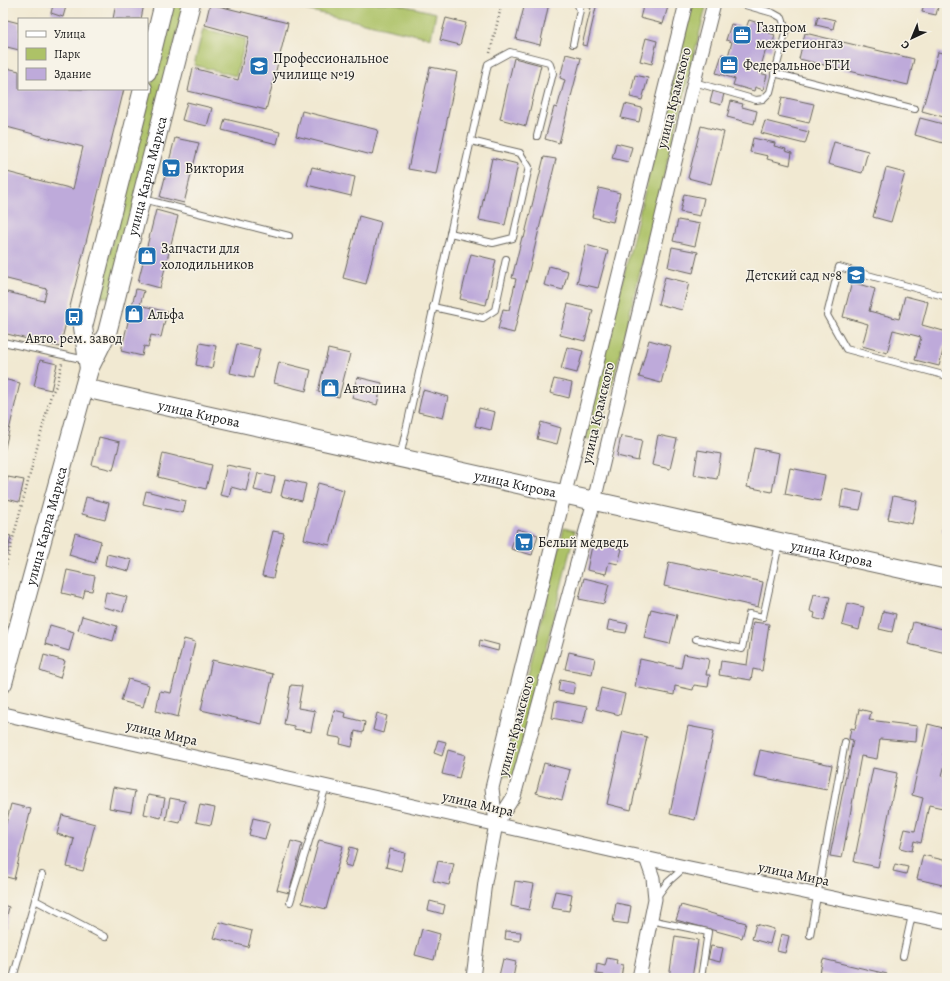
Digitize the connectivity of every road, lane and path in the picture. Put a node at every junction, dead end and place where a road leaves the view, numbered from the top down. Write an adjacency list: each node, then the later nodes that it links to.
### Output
1 (164, 3): 10 (main road)
2 (191, 3): 17 (main road, улица Карла Маркса)
3 (502, 3): 9 (path)
4 (577, 3): 8 (lane)
5 (686, 3): 29 (street, улица Крамского)
6 (714, 3): 12 (street, улица Крамского)
7 (738, 3): 11 (lane)
8 (573, 44)
9 (488, 64): 15 (lane); 16 (lane)
10 (148, 68)
11 (774, 73): 12 (lane); 14 (lane)
12 (694, 82): 30 (street, улица Крамского)
13 (143, 90): 25 (main road, улица Карла Маркса)
14 (914, 110)
15 (538, 136)
16 (471, 141): 18 (lane); 18 (lane)
17 (142, 198): 19 (lane); 25 (main road, улица Карла Маркса)
18 (450, 233): 22 (lane)
19 (289, 236)
20 (506, 259): 22 (lane)
21 (947, 297): 26 (lane)
22 (433, 307): 28 (lane)
23 (3, 342): 25 (lane)
24 (63, 361): 32 (path)
25 (88, 364): 27 (main road, улица Карла Маркса)
26 (947, 376)
27 (84, 388): 28 (main road, улица Кирова); 35 (main road, улица Карла Маркса)
28 (399, 458): 29 (main road, улица Кирова)
29 (564, 495): 30 (main road, улица Кирова); 39 (street, улица Крамского)
30 (594, 501): 31 (main road, улица Кирова); 39 (street, улица Крамского)
31 (780, 542): 33 (main road, улица Кирова); 34 (lane)
32 (3, 576)
33 (947, 579)
34 (696, 639)
35 (3, 683)
36 (3, 714): 38 (street, улица Мира)
37 (845, 742): 43 (lane)
38 (326, 786): 39 (street, улица Мира); 46 (lane)
39 (496, 824): 40 (street, улица Мира); 54 (street, улица Крамского)
40 (646, 858): 41 (street, улица Мира); 44 (street)
41 (685, 867): 43 (street, улица Мира); 44 (lane)
42 (42, 875): 45 (lane)
43 (817, 895): 47 (street, улица Мира); 50 (lane)
44 (655, 899): 48 (street)
45 (35, 900): 51 (lane); 53 (lane)
46 (290, 902)
47 (912, 915): 49 (street, улица Мира); 52 (lane)
48 (650, 920): 55 (street); 56 (lane)
49 (947, 922)
50 (810, 935)
51 (105, 937)
52 (903, 956)
53 (13, 978)
54 (473, 978)
55 (639, 978)
56 (701, 978)

